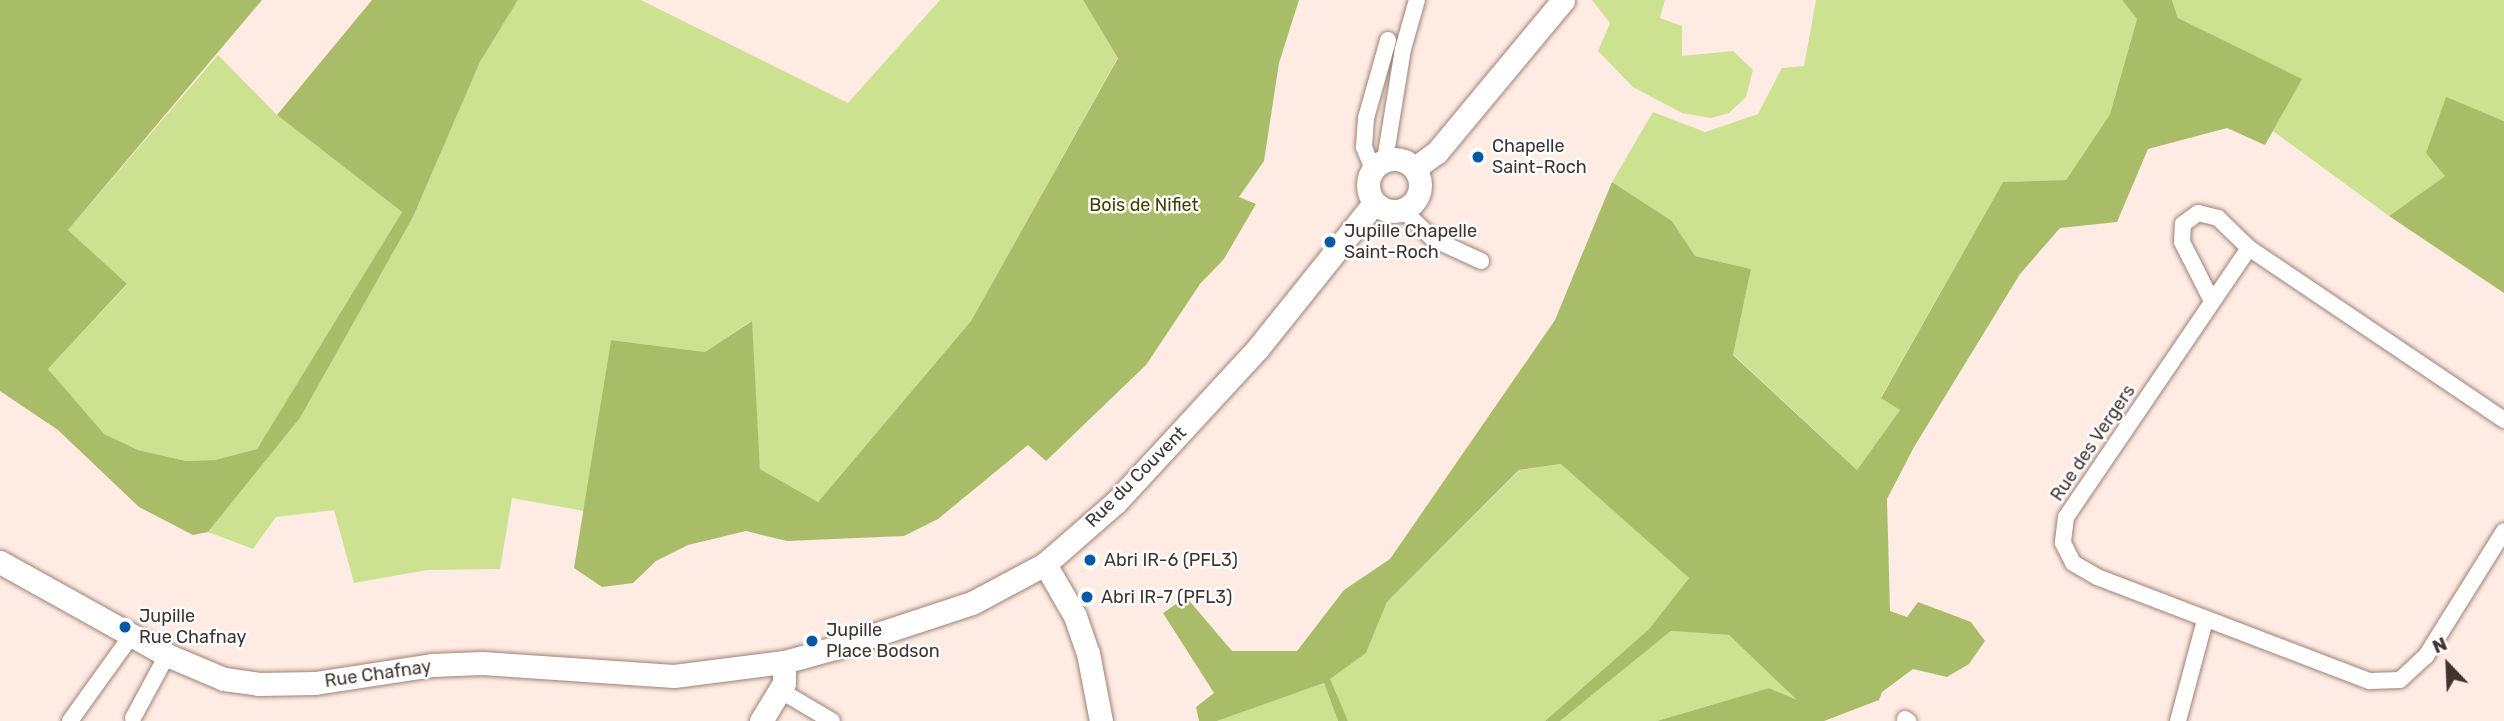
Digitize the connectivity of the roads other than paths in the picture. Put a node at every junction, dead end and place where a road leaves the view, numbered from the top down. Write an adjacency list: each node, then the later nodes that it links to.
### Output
1 (1417, 0): 4 (street)
2 (1563, 0): 5 (street)
3 (1388, 40): 4 (street)
4 (1379, 164): 5 (street); 6 (street)
5 (1415, 168): 7 (street)
6 (1374, 203): 7 (street); 14 (street, Rue du Couvent)
7 (1404, 211): 9 (street)
8 (2249, 248): 10 (street, Rue des Vergers); 10 (street); 11 (street)
9 (1481, 261)
10 (2212, 301): 15 (street, Rue des Vergers)
11 (2504, 420)
12 (2504, 531): 15 (street, Rue des Vergers)
13 (0, 562): 16 (street, Rue Chafnay)
14 (1045, 564): 18 (street, Rue du Couvent); 24 (street)
15 (2205, 620): 25 (street)
16 (131, 636): 17 (street, Rue Chafnay); 21 (street)
17 (167, 655): 18 (street, Rue Chafnay); 20 (street)
18 (784, 662): 19 (street)
19 (781, 691): 22 (street); 23 (street)
20 (133, 718)
21 (70, 721)
22 (761, 721)
23 (832, 721)
24 (1101, 721)
25 (2178, 721)

